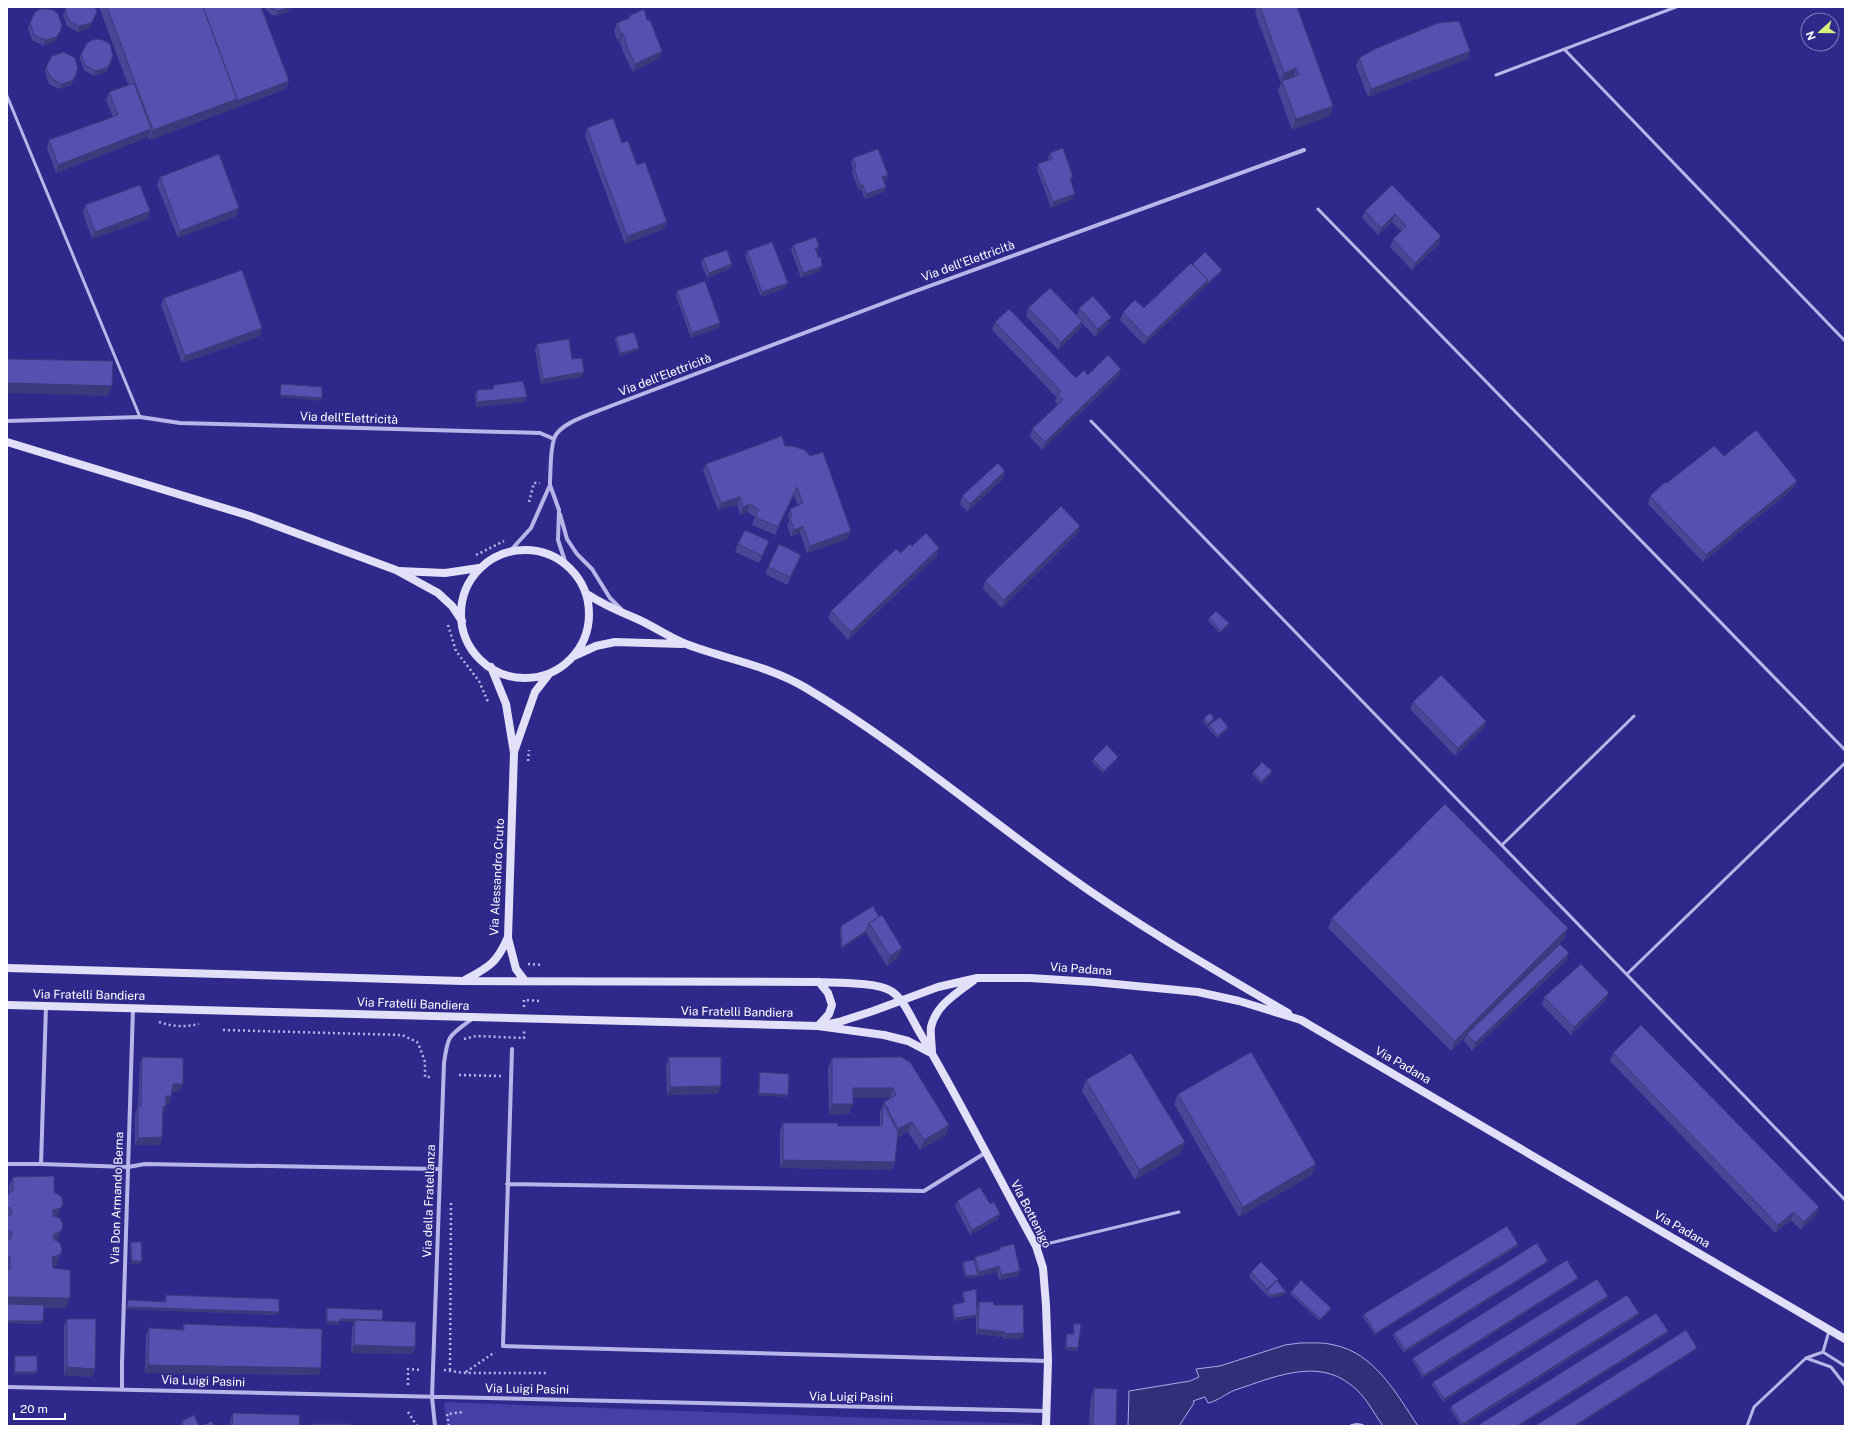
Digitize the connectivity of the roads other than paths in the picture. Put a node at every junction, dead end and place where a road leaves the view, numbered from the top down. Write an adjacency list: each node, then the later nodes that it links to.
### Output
1 (1676, 7): 2 (lane)
2 (1564, 49): 3 (lane); 7 (lane)
3 (1496, 75)
4 (7, 96): 8 (lane)
5 (1304, 150): 11 (street, Via dell'Elettricità)
6 (1318, 209): 27 (lane)
7 (1845, 341)
8 (140, 417): 9 (street, Via dell'Elettricità); 11 (street, Via dell'Elettricità)
9 (7, 421)
10 (1091, 421): 30 (lane)
11 (554, 439): 13 (street)
12 (7, 442): 18 (main road)
13 (550, 485): 14 (street); 15 (street)
14 (559, 510): 16 (street); 20 (street)
15 (511, 550): 16 (main road); 17 (main road)
16 (566, 564): 19 (main road)
17 (479, 568): 18 (main road); 21 (main road)
18 (396, 570): 21 (main road)
19 (587, 594): 20 (main road); 23 (main road)
20 (627, 615): 22 (main road)
21 (462, 621): 24 (main road)
22 (686, 644): 23 (main road); 43 (main road)
23 (574, 657): 25 (main road)
24 (491, 668): 25 (main road); 28 (main road, Via Alessandro Cruto)
25 (549, 674): 28 (main road, Via Alessandro Cruto)
26 (1634, 716): 30 (lane)
27 (1845, 750)
28 (514, 753): 31 (main road, Via Alessandro Cruto)
29 (1845, 764): 33 (lane)
30 (1502, 845): 33 (lane)
31 (508, 937): 35 (main road, Via Alessandro Cruto); 36 (main road)
32 (7, 968): 35 (main road, Via Fratelli Bandiera)
33 (1627, 974): 53 (lane)
34 (976, 978): 38 (main road, Via Padana); 43 (main road, Via Padana); 46 (main road)
35 (462, 981): 36 (main road, Via Fratelli Bandiera)
36 (525, 981): 37 (main road, Via Fratelli Bandiera)
37 (819, 982): 38 (main road, Via Fratelli Bandiera); 44 (main road)
38 (900, 1000): 44 (main road, Via Fratelli Bandiera); 46 (main road, Via Fratelli Bandiera)
39 (7, 1005): 40 (main road, Via Fratelli Bandiera)
40 (46, 1006): 41 (main road, Via Fratelli Bandiera); 49 (street)
41 (133, 1008): 42 (main road, Via Fratelli Bandiera); 50 (street, Via Don Armando Berna)
42 (473, 1018): 44 (main road, Via Fratelli Bandiera); 51 (street, Via della Fratellanza)
43 (1301, 1020): 56 (main road, Via Padana)
44 (818, 1026): 46 (main road, Via Fratelli Bandiera)
45 (512, 1048): 52 (street)
46 (932, 1053): 47 (main road, Via Bottenigo)
47 (985, 1153): 52 (street); 55 (main road, Via Bottenigo)
48 (7, 1164): 49 (street)
49 (41, 1164): 50 (street)
50 (128, 1167): 51 (street); 64 (street, Via Don Armando Berna)
51 (439, 1169): 65 (street, Via della Fratellanza)
52 (507, 1184): 60 (street)
53 (1845, 1200)
54 (1179, 1212): 55 (lane)
55 (1036, 1246): 60 (main road, Via Bottenigo)
56 (1829, 1329): 57 (main road, Via Padana); 58 (lane)
57 (1845, 1339)
58 (1823, 1352): 59 (lane); 61 (lane)
59 (1806, 1358): 62 (lane); 71 (lane)
60 (1048, 1361): 66 (main road, Via Bottenigo)
61 (1845, 1366)
62 (1845, 1385)
63 (7, 1387): 64 (street, Via Luigi Pasini)
64 (122, 1389): 65 (street, Via Luigi Pasini)
65 (432, 1397): 66 (street, Via Luigi Pasini); 67 (street, Via della Fratellanza)
66 (1047, 1411): 68 (main road, Via Bottenigo)
67 (435, 1426)
68 (1046, 1426)
69 (1352, 1426): 70 (street)
70 (1362, 1426)
71 (1747, 1426)

